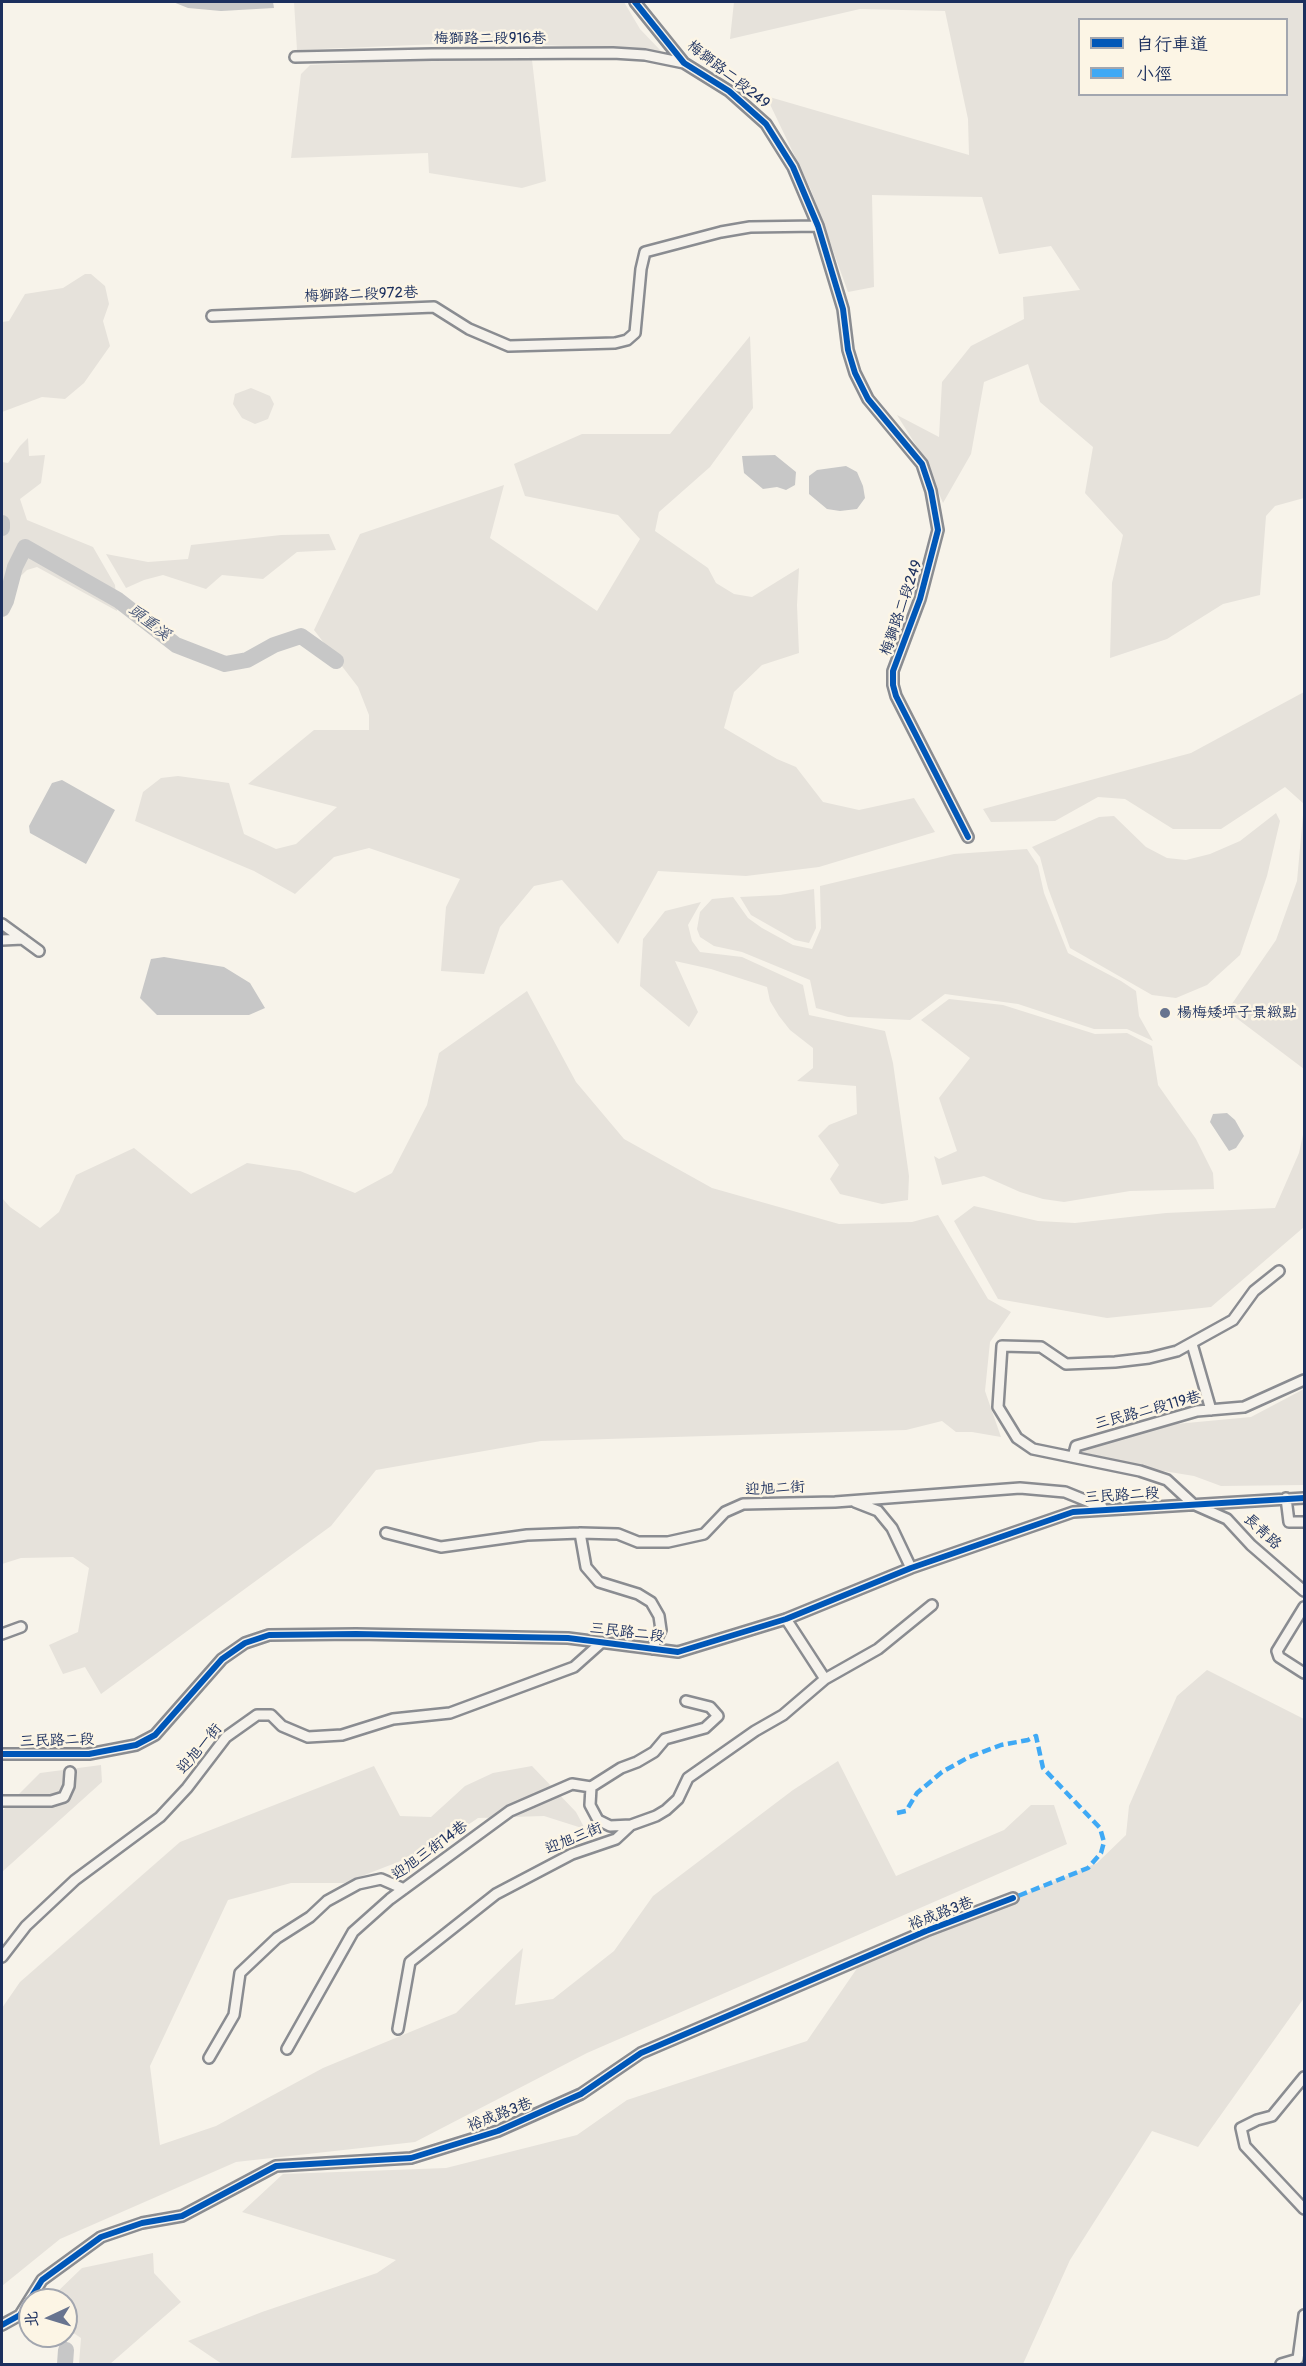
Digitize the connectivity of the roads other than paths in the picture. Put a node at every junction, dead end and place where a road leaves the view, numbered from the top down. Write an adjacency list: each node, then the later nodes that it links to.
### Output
1 (635, 2): 3 (street, 梅獅路二段249)
2 (295, 57): 3 (street, 梅獅路二段916巷)
3 (684, 63): 4 (street, 梅獅路二段249)
4 (818, 226): 5 (street, 梅獅路二段972巷); 6 (street, 梅獅路二段249)
5 (212, 316)
6 (968, 837)
7 (2, 924): 8 (street)
8 (23, 939): 9 (street); 10 (street)
9 (2, 940)
10 (39, 951)
11 (1279, 1271): 12 (street)
12 (1192, 1344): 14 (street); 15 (street)
13 (1305, 1380): 14 (street, 三民路二段119巷)
14 (1211, 1410): 15 (street, 三民路二段119巷)
15 (1072, 1457): 19 (street)
16 (1286, 1498): 17 (street, 三民路二段); 19 (street, 三民路二段); 21 (street)
17 (1305, 1498)
18 (853, 1501): 20 (street, 迎旭二街); 23 (street, 迎旭二街); 24 (street)
19 (1193, 1504): 20 (street, 三民路二段); 25 (street, 長青路)
20 (1105, 1508): 24 (street, 三民路二段)
21 (1305, 1522)
22 (386, 1533): 23 (street, 迎旭二街)
23 (580, 1533): 32 (street)
24 (911, 1568): 28 (street, 三民路二段)
25 (1305, 1591)
26 (932, 1605): 34 (street, 迎旭三街)
27 (1305, 1607): 33 (street)
28 (786, 1619): 32 (street, 三民路二段); 34 (street)
29 (21, 1627): 30 (street)
30 (2, 1634)
31 (602, 1642): 32 (street, 三民路二段); 36 (street, 三民路二段); 43 (street, 迎旭一街)
32 (652, 1648)
33 (1305, 1673)
34 (825, 1679): 40 (street, 迎旭三街)
35 (686, 1701): 38 (street)
36 (2, 1754)
37 (70, 1772): 39 (street)
38 (591, 1787): 40 (street); 41 (street, 迎旭三街14巷)
39 (2, 1801)
40 (632, 1825): 44 (street, 迎旭三街)
41 (404, 1889): 45 (street, 迎旭三街14巷); 46 (street)
42 (1013, 1898): 50 (street, 裕成路3巷)
43 (2, 1957)
44 (398, 2029)
45 (287, 2049)
46 (209, 2058)
47 (1305, 2077): 48 (street)
48 (1305, 2209)
49 (1305, 2315): 51 (street)
50 (2, 2325)
51 (1281, 2364)

